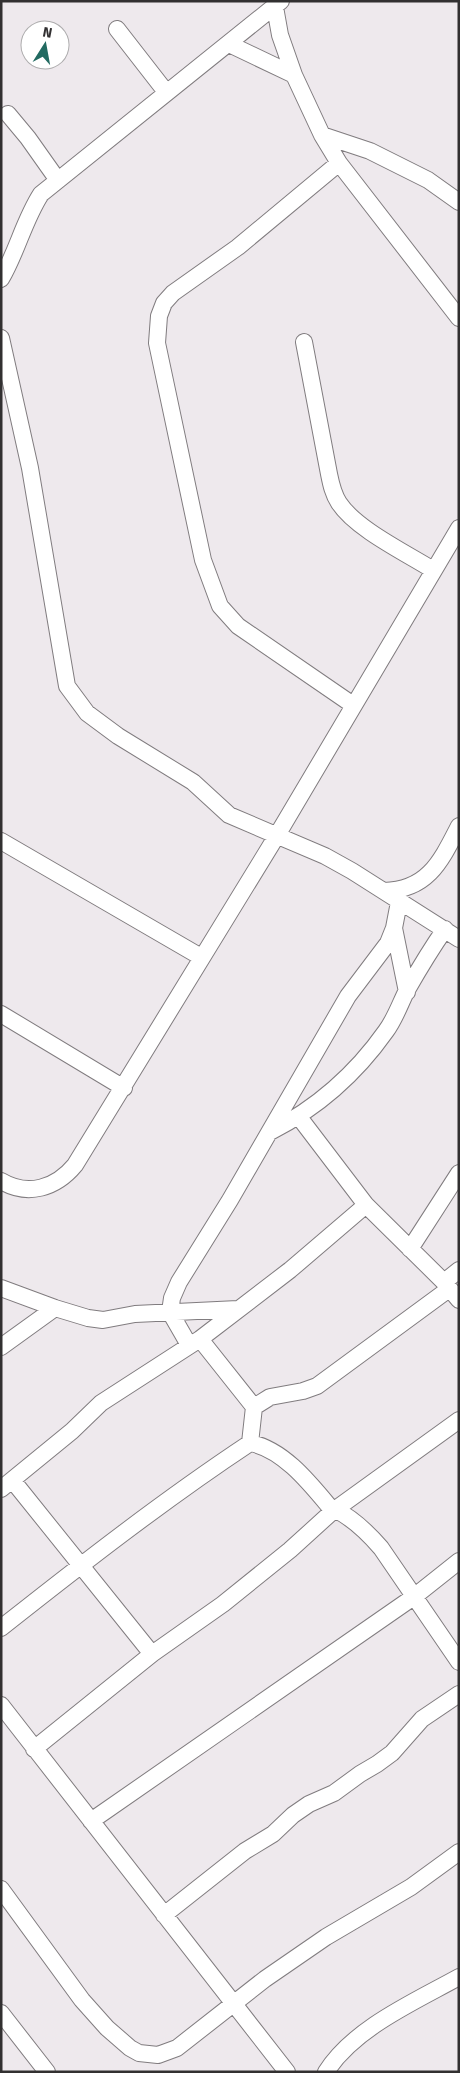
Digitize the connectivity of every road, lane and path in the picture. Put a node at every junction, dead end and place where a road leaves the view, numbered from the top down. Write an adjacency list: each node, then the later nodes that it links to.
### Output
1 (278, 4): 3 (street); 4 (street)
2 (117, 29): 5 (street)
3 (229, 44): 4 (street); 5 (street)
4 (294, 76): 7 (street)
5 (166, 92): 9 (street)
6 (8, 114): 9 (street)
7 (322, 135): 8 (street); 10 (street)
8 (339, 164): 12 (street); 17 (street)
9 (57, 179): 11 (street)
10 (459, 202)
11 (3, 271)
12 (459, 318)
13 (1, 338): 19 (street)
14 (304, 342): 16 (street)
15 (459, 528): 16 (street)
16 (432, 570): 17 (street)
17 (353, 705): 19 (street)
18 (459, 826): 21 (street)
19 (276, 837): 21 (street); 26 (street)
20 (1, 842): 26 (street)
21 (384, 891): 22 (street)
22 (399, 902): 23 (street); 24 (street)
23 (394, 928): 27 (street); 31 (street)
24 (445, 928): 25 (street); 27 (street)
25 (459, 938)
26 (201, 957): 29 (street)
27 (407, 992): 30 (street)
28 (1, 1014): 29 (street)
29 (124, 1088): 33 (street)
30 (299, 1117): 31 (street); 34 (street)
31 (270, 1132): 41 (street)
32 (459, 1173): 35 (street)
33 (1, 1181)
34 (366, 1205): 35 (street); 40 (street)
35 (410, 1249): 38 (street)
36 (459, 1270): 38 (street)
37 (1, 1288): 39 (street)
38 (450, 1290): 44 (street)
39 (55, 1308): 41 (street); 43 (street)
40 (238, 1309): 41 (street); 42 (street)
41 (170, 1312): 42 (street)
42 (194, 1342): 44 (street); 47 (street)
43 (1, 1347)
44 (254, 1407): 46 (street)
45 (459, 1420): 48 (street)
46 (250, 1443): 48 (street); 50 (street)
47 (7, 1485): 50 (street)
48 (335, 1511): 51 (street); 53 (street)
49 (459, 1561): 51 (street)
50 (80, 1566): 52 (street); 53 (street)
51 (415, 1596): 54 (street); 58 (street)
52 (1, 1628)
53 (152, 1654): 57 (street)
54 (459, 1662)
55 (459, 1694): 61 (street)
56 (1, 1705): 57 (street)
57 (34, 1749): 58 (street)
58 (91, 1821): 61 (street)
59 (459, 1852): 63 (street)
60 (1, 1890): 63 (street)
61 (164, 1915): 63 (street)
62 (459, 1976): 67 (street)
63 (234, 2003): 66 (street)
64 (1, 2013): 65 (street)
65 (47, 2072)
66 (287, 2072)
67 (326, 2072)

